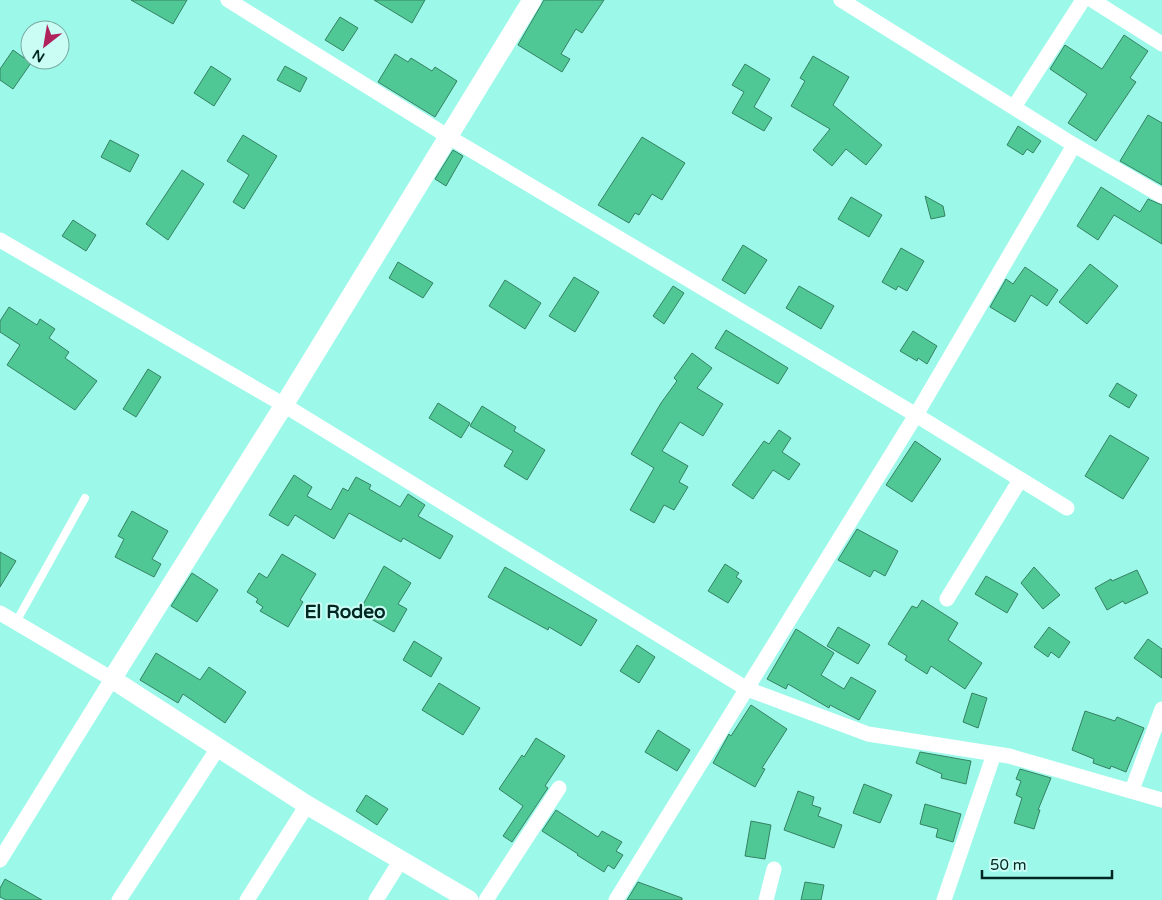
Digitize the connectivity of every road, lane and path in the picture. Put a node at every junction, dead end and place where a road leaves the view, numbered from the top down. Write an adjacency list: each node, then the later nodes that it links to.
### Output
1 (228, 0): 8 (street)
2 (532, 0): 8 (street)
3 (841, 0): 7 (street)
4 (1084, 0): 7 (street)
5 (1092, 0): 6 (street)
6 (1162, 44)
7 (1014, 107): 9 (street)
8 (449, 137): 12 (street); 13 (street)
9 (1074, 145): 10 (street); 13 (street)
10 (1162, 196)
11 (0, 240): 12 (street)
12 (284, 405): 19 (street); 20 (street)
13 (916, 415): 14 (street); 20 (street)
14 (1020, 480): 16 (street); 17 (street)
15 (85, 498): 18 (lane)
16 (1067, 508)
17 (947, 600)
18 (5, 617): 19 (street)
19 (112, 679): 22 (street); 28 (street)
20 (747, 689): 23 (street); 36 (street)
21 (1162, 709): 25 (street)
22 (218, 748): 27 (street); 31 (street)
23 (994, 754): 25 (street); 38 (street)
24 (559, 788): 35 (street)
25 (1132, 790): 26 (street)
26 (1162, 800)
27 (308, 805): 29 (street); 32 (street)
28 (0, 860)
29 (402, 860): 33 (street); 34 (street)
30 (774, 869): 37 (street)
31 (119, 900)
32 (247, 900)
33 (376, 900)
34 (469, 900)
35 (486, 900)
36 (616, 900)
37 (766, 900)
38 (944, 900)

